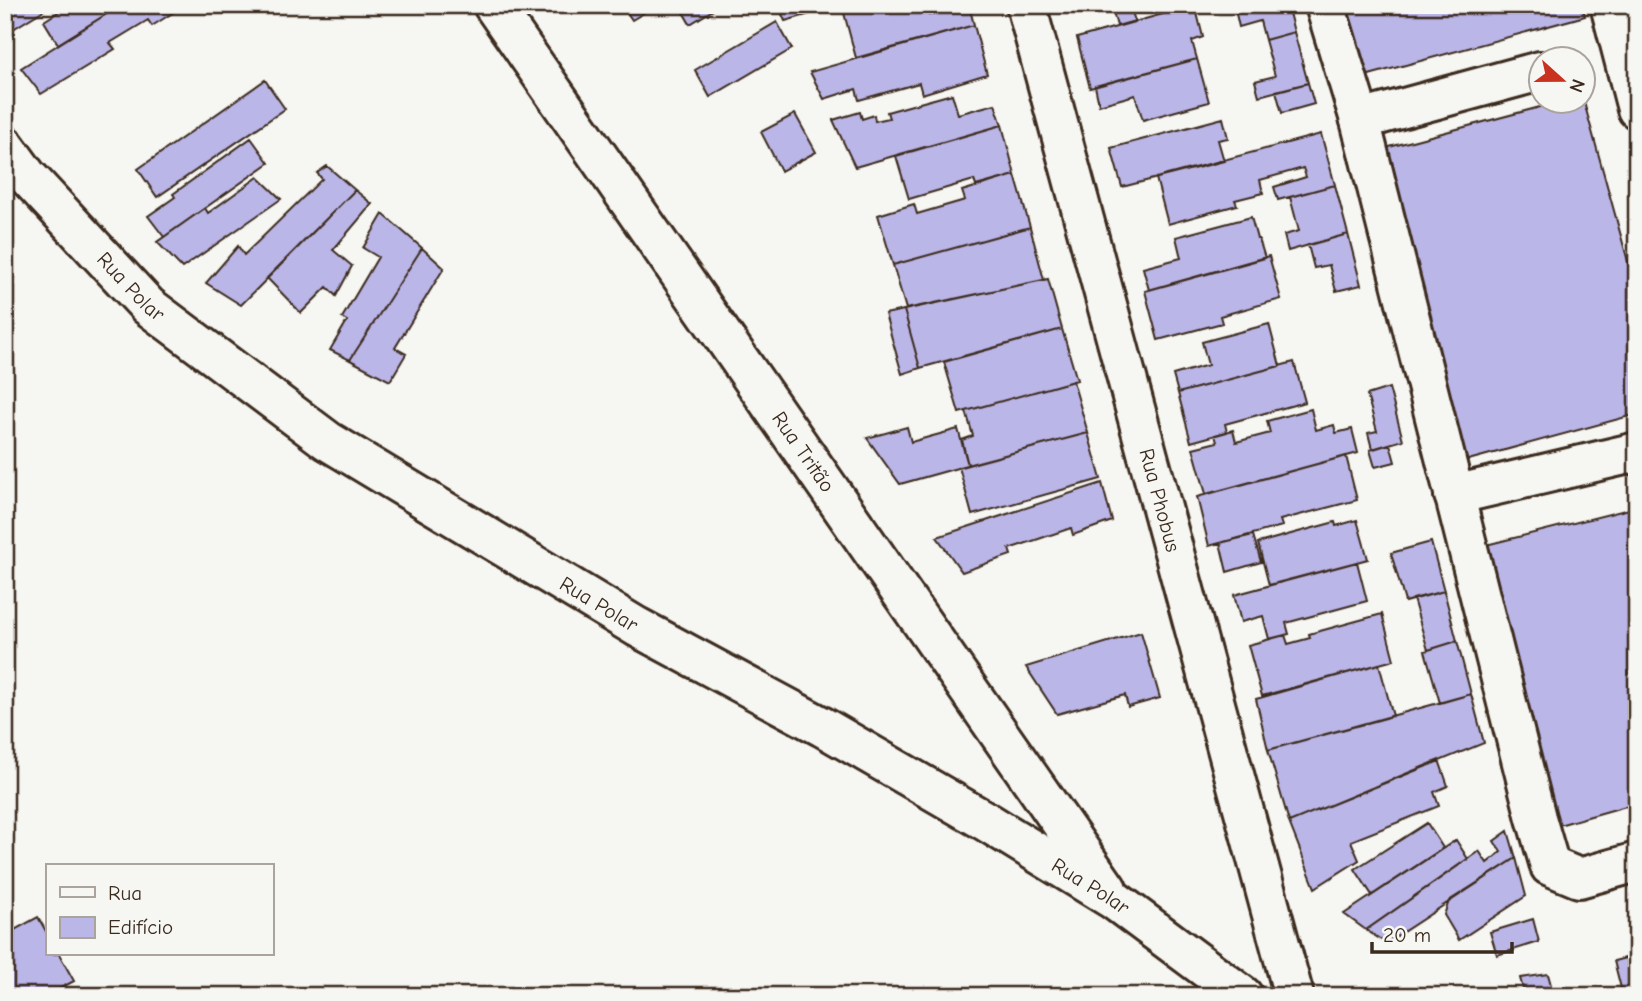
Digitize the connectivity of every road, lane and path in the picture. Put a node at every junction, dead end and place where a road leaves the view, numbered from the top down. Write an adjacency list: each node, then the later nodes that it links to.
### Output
1 (493, 5): 12 (street, Rua Tritão)
2 (1026, 5): 14 (street, Rua Phobus)
3 (1325, 5): 7 (street)
4 (1614, 6): 6 (street)
5 (1526, 75): 7 (street)
6 (1637, 109)
7 (1360, 120): 10 (street)
8 (5, 146): 12 (street, Rua Polar)
9 (1637, 452): 10 (street)
10 (1454, 495): 11 (street)
11 (1637, 862)
12 (1114, 900): 13 (street, Rua Polar)
13 (1243, 996)
14 (1294, 996)

